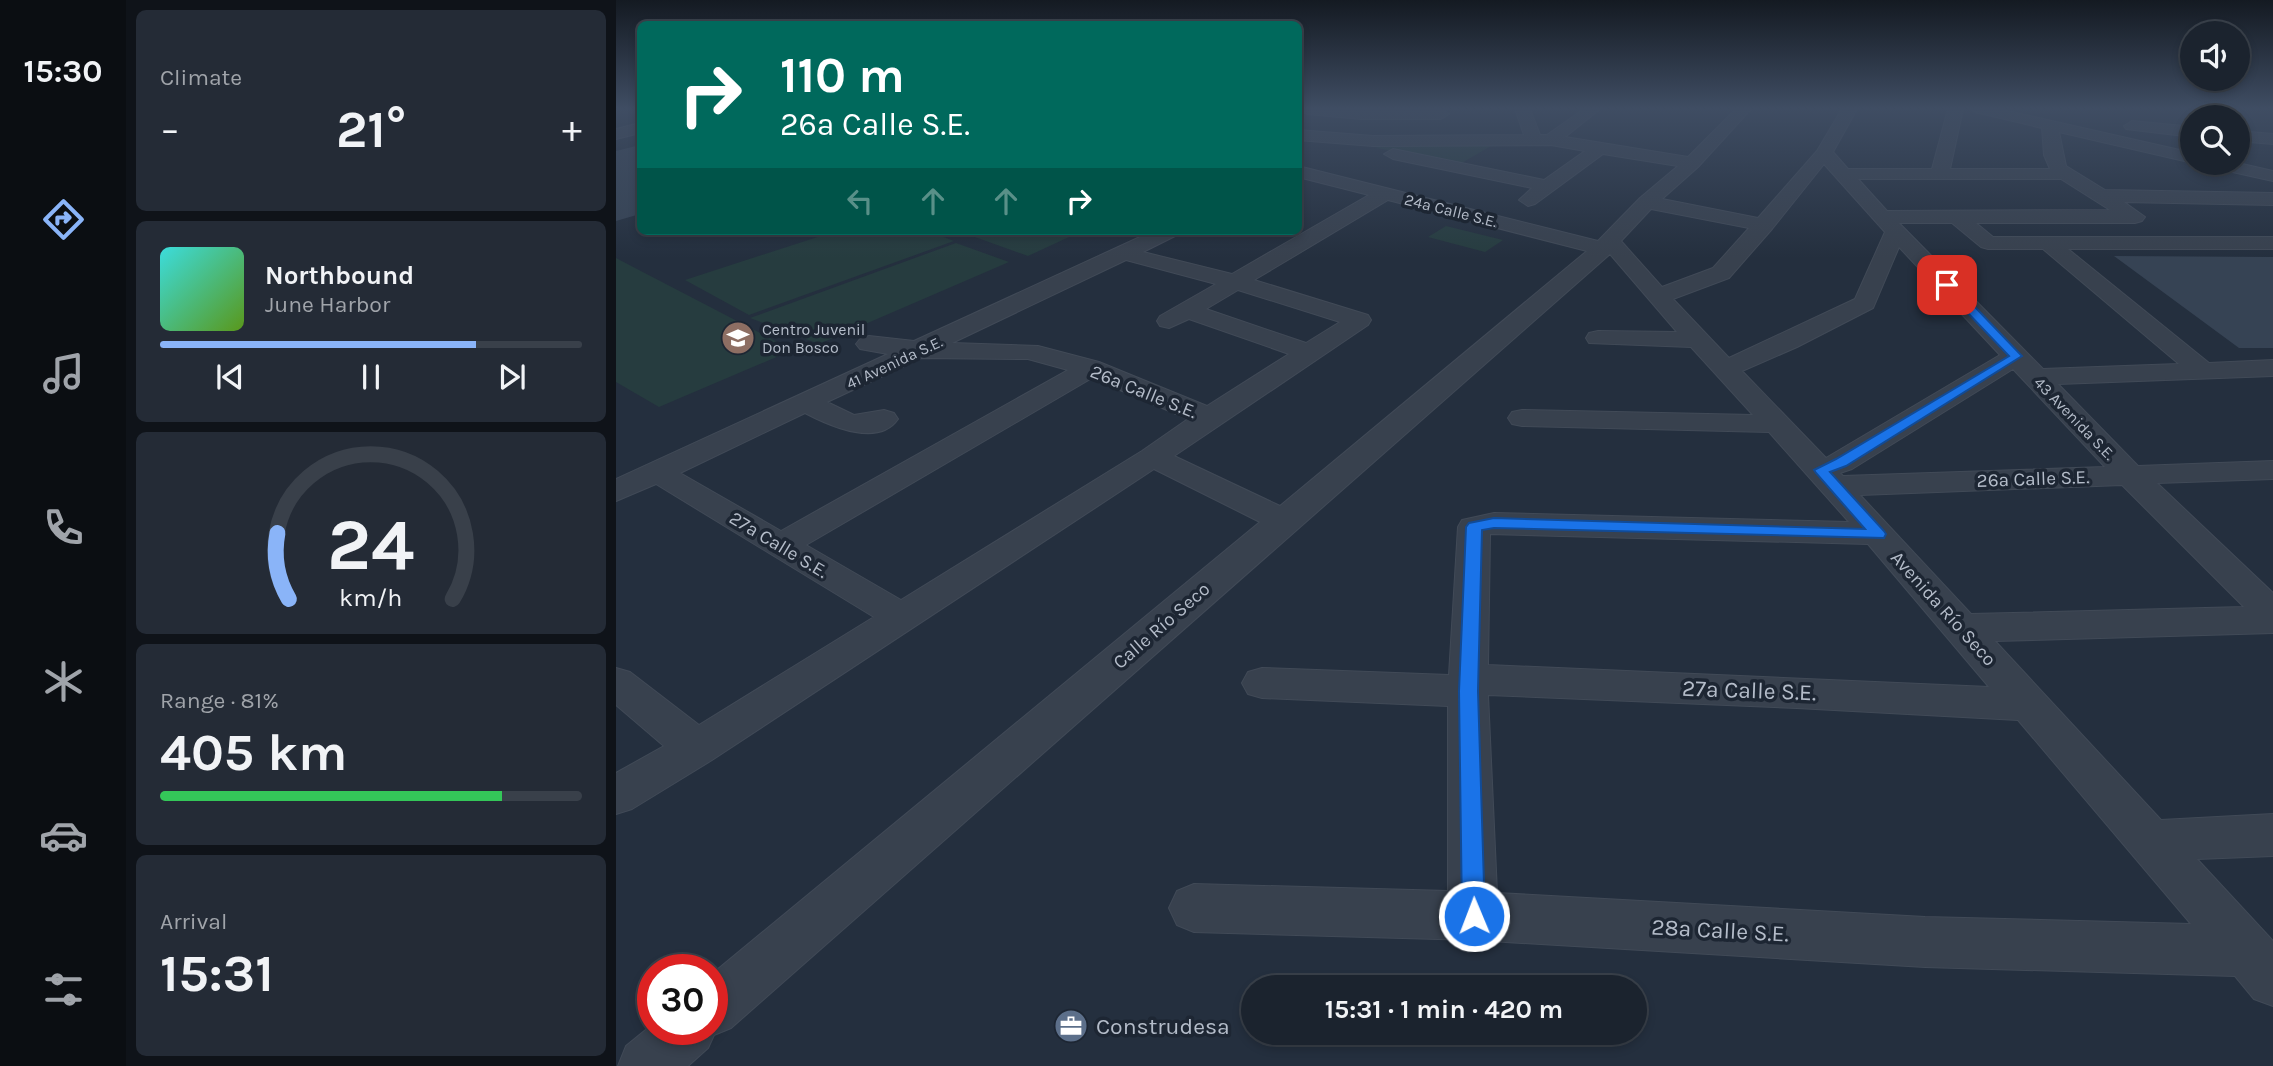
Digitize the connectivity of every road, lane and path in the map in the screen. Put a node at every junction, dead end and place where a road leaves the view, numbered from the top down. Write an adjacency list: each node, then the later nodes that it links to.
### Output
1 (1324, 159): 14 (street)
2 (1424, 159): 15 (street)
3 (1479, 159): 15 (street)
4 (1585, 159): 22 (street)
5 (1668, 159): 11 (street)
6 (1696, 159): 11 (street, Calle Río Seco)
7 (1820, 159): 31 (street)
8 (1830, 159): 19 (street, 43 Avenida S.E.)
9 (1943, 159): 18 (street)
10 (2054, 159): 20 (street)
11 (1692, 163): 26 (street, Calle Río Seco)
12 (2250, 163): 13 (street)
13 (2273, 168)
14 (1302, 169)
15 (1464, 169): 22 (street)
16 (2250, 171): 21 (street)
17 (1302, 172): 23 (street, 24a Calle S.E.)
18 (1940, 173): 19 (street); 20 (street)
19 (1842, 174): 30 (street, 43 Avenida S.E.)
20 (2062, 174): 24 (street)
21 (2273, 176)
22 (1547, 186): 29 (street)
23 (1386, 193): 29 (street, 24a Calle S.E.); 39 (street)
24 (2101, 196): 25 (street); 27 (street)
25 (2273, 199)
26 (1647, 202): 31 (street); 36 (street, Calle Río Seco)
27 (2132, 216): 28 (street); 33 (street)
28 (1957, 217): 30 (street); 35 (street)
29 (1497, 221): 36 (street, 24a Calle S.E.)
30 (1889, 224): 46 (street, 43 Avenida S.E.); 49 (street)
31 (1765, 225): 40 (street)
32 (1162, 235): 37 (street, 41 Avenida S.E.)
33 (2175, 243): 34 (street); 35 (street)
34 (2273, 243)
35 (2049, 244): 50 (street)
36 (1599, 251): 38 (street, Avenida Río Seco); 38 (street, 24a Calle S.E.); 62 (street, Calle Río Seco)
37 (1124, 253): 39 (street); 44 (street, 41 Avenida S.E.)
38 (1634, 268): 40 (street, Avenida Río Seco)
39 (1235, 282): 45 (street); 45 (street)
40 (1658, 297): 42 (street, Avenida Río Seco)
41 (1598, 338): 42 (street)
42 (1698, 340): 49 (street, Avenida Río Seco)
43 (869, 344): 44 (street, 26a Calle S.E.)
44 (922, 349): 47 (street, 26a Calle S.E.); 51 (street, 41 Avenida S.E.)
45 (1311, 353): 52 (street)
46 (2026, 367): 50 (street); 59 (street, 43 Avenida S.E.); 60 (street)
47 (1090, 368): 52 (street, 26a Calle S.E.); 64 (street)
48 (2273, 368): 50 (street)
49 (1725, 369): 55 (street, Avenida Río Seco)
50 (2202, 370)
51 (807, 403): 54 (street); 58 (street, 41 Avenida S.E.)
52 (1209, 417): 56 (street, 26a Calle S.E.)
53 (1522, 418): 55 (street)
54 (884, 419)
55 (1778, 424): 60 (street, Avenida Río Seco)
56 (1153, 457): 62 (street); 66 (street, 26a Calle S.E.)
57 (2273, 470): 59 (street, 26a Calle S.E.)
58 (657, 472): 61 (street, 41 Avenida S.E.); 64 (street, 27a Calle S.E.)
59 (2130, 475): 60 (street, 26a Calle S.E.); 65 (street, 43 Avenida S.E.)
60 (1828, 478): 63 (street, Avenida Río Seco)
61 (616, 491)
62 (1283, 520): 80 (street, Calle Río Seco)
63 (1878, 534): 68 (street, Avenida Río Seco); 71 (street)
64 (781, 545): 66 (street, 27a Calle S.E.)
65 (2273, 614)
66 (900, 616): 73 (street, 26a Calle S.E.)
67 (2273, 620): 68 (street)
68 (1962, 628): 72 (street, Avenida Río Seco)
69 (616, 683): 73 (street)
70 (1262, 683): 71 (street, 27a Calle S.E.)
71 (1469, 685): 72 (street, 27a Calle S.E.); 78 (street)
72 (2030, 705): 76 (street, Avenida Río Seco)
73 (697, 748): 74 (street, 26a Calle S.E.)
74 (616, 795)
75 (2273, 835): 76 (street)
76 (2151, 841): 79 (street, Avenida Río Seco)
77 (1194, 908): 78 (street, 28a Calle S.E.)
78 (1474, 916): 79 (street, 28a Calle S.E.)
79 (2260, 965)
80 (728, 995)
81 (670, 1045): 82 (street)
82 (646, 1066)

